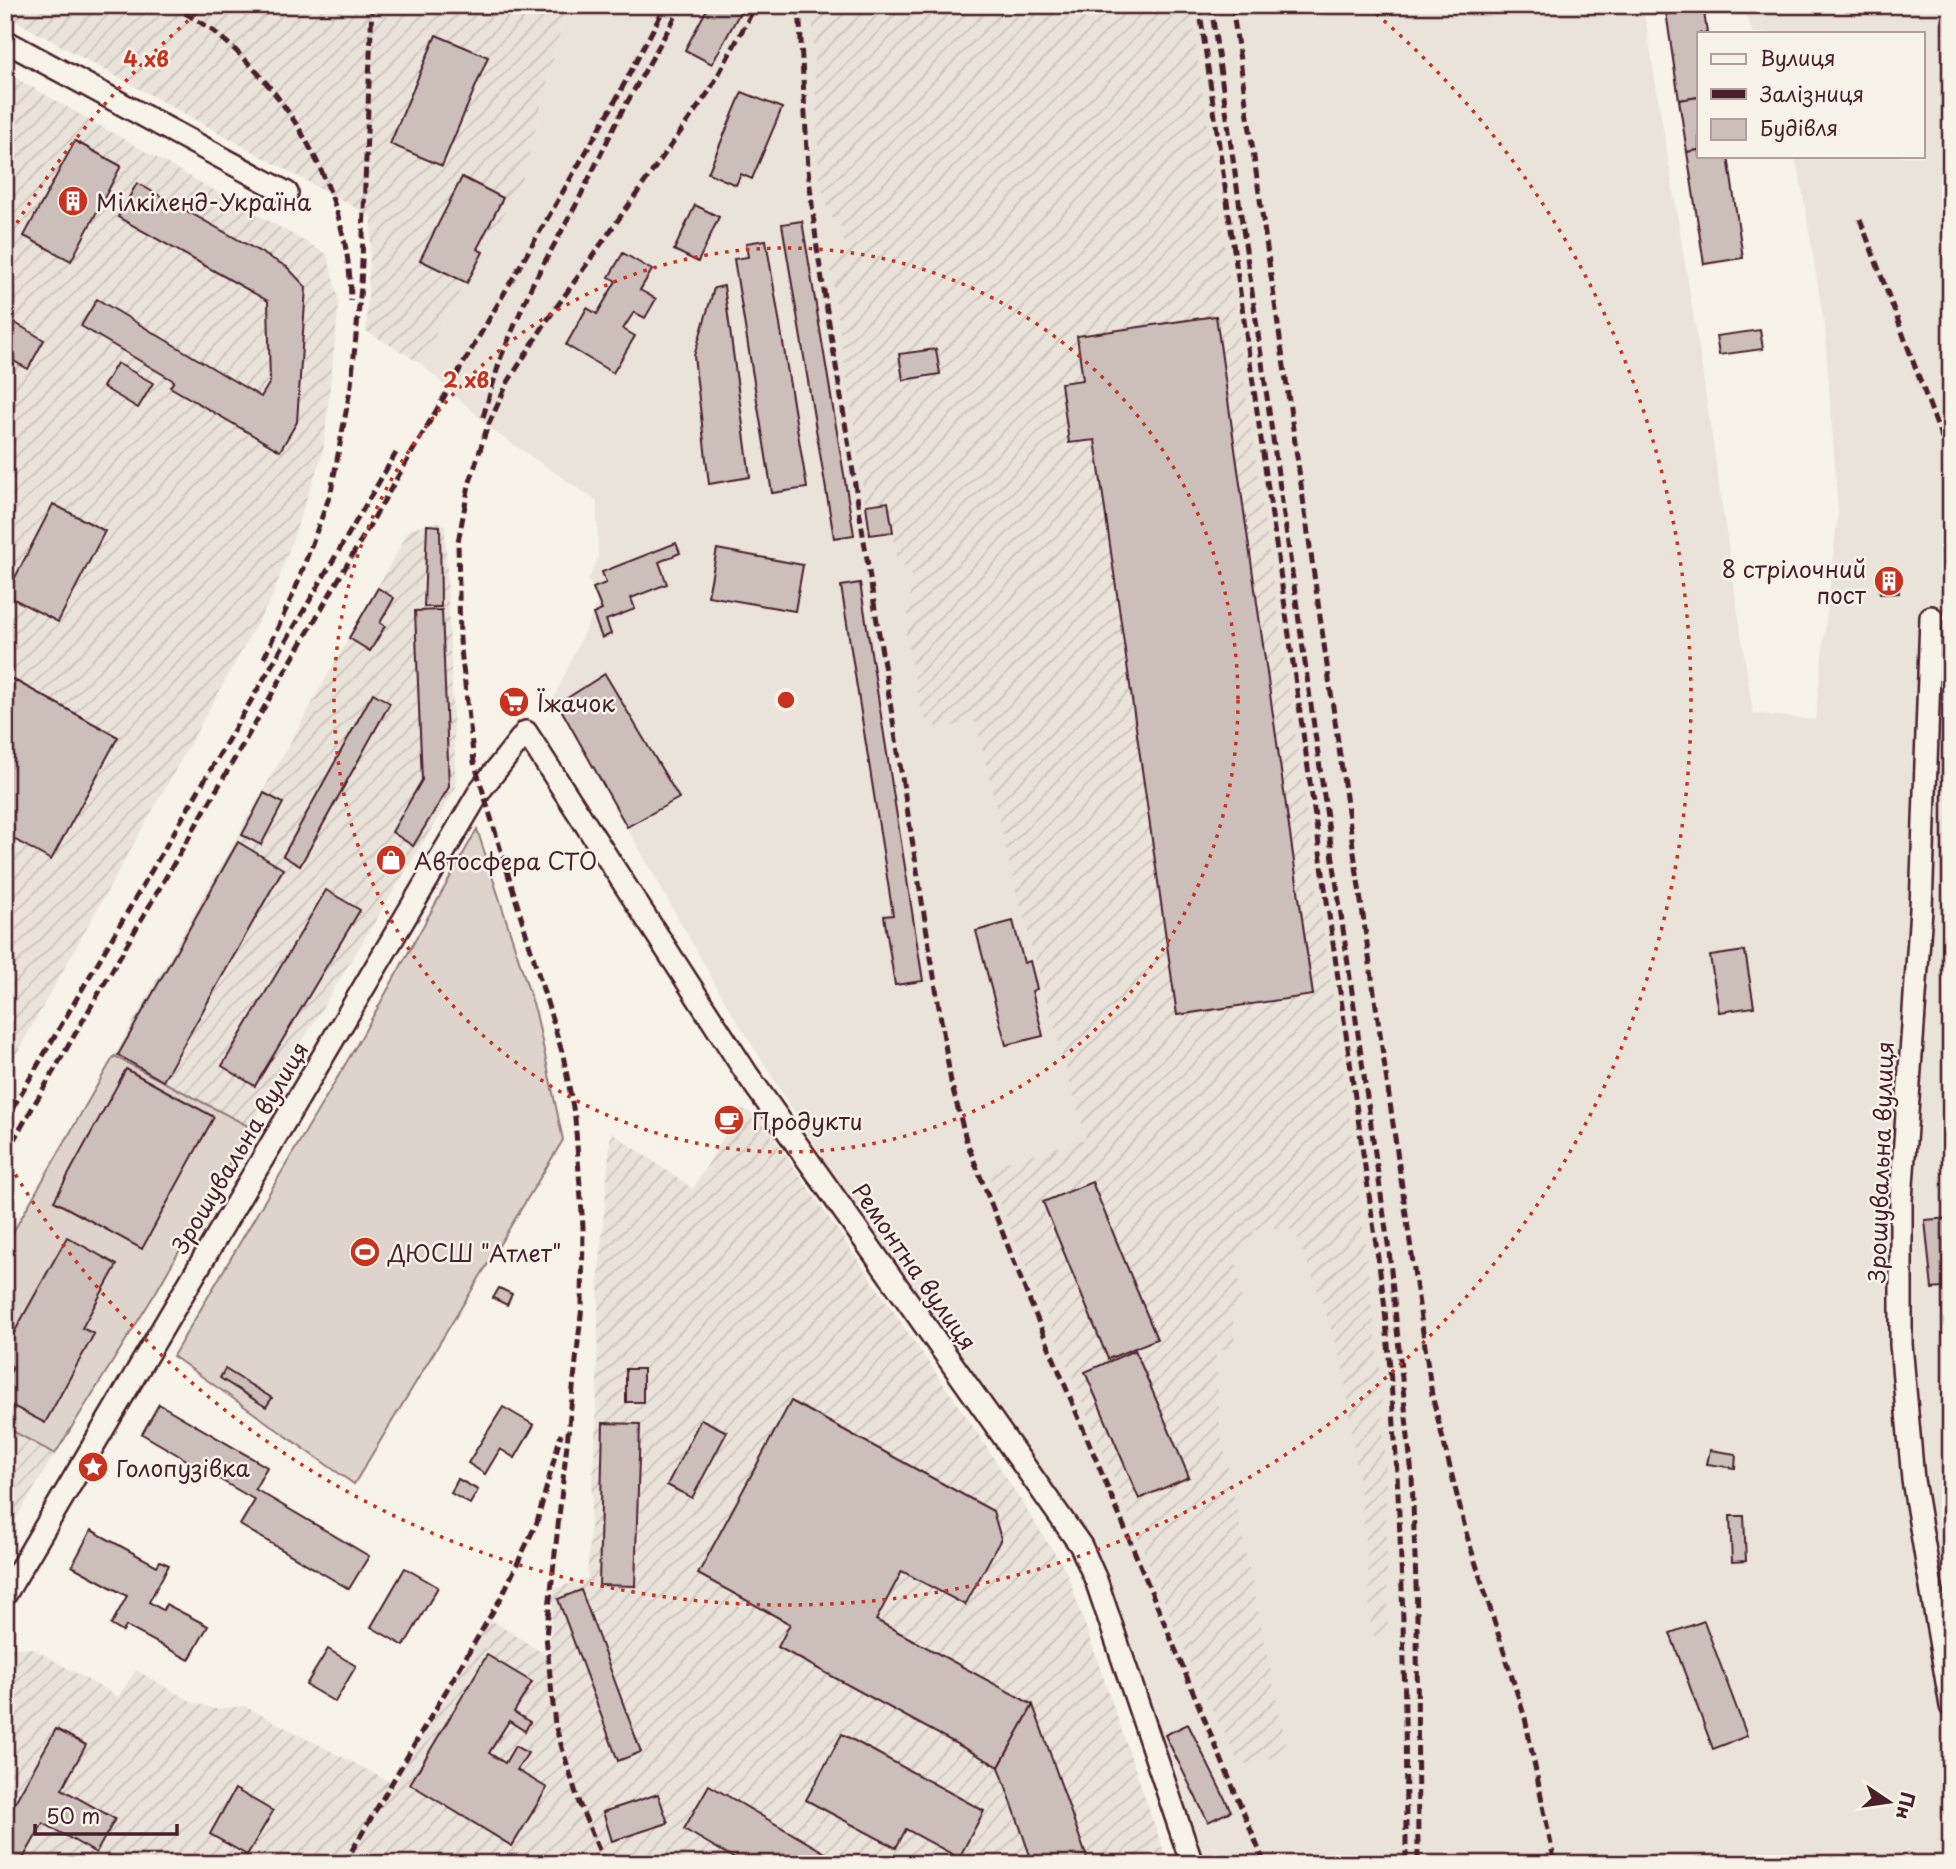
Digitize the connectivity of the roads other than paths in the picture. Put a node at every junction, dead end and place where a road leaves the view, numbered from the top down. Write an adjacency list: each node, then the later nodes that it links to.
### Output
1 (5, 41): 2 (street)
2 (287, 193)
3 (1931, 617): 6 (street, Зрошувальна вулиця)
4 (526, 732): 5 (street, Зрошувальна вулиця); 7 (street, Ремонтна вулиця)
5 (5, 1595)
6 (1951, 1706)
7 (1192, 1864)

